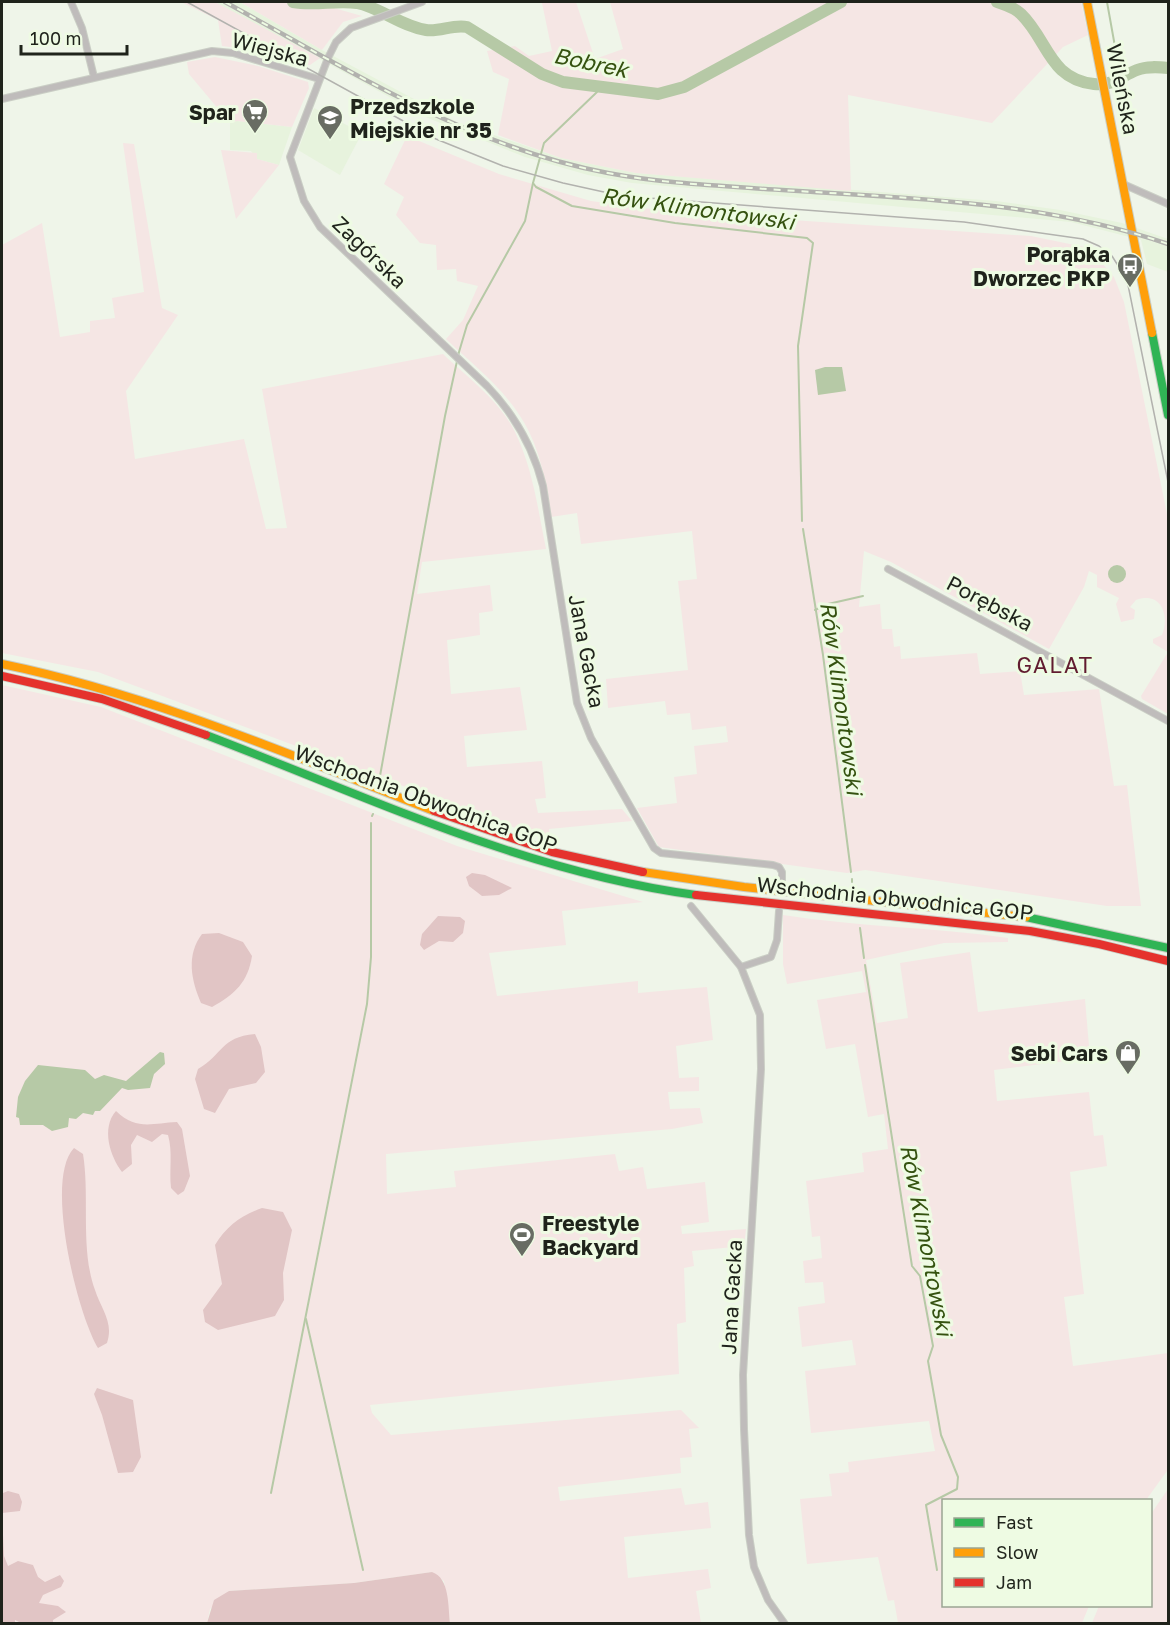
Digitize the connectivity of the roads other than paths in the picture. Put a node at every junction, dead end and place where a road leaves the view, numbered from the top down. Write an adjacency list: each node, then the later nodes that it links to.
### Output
1 (70, 2): 4 (street)
2 (422, 2): 5 (street, Zagórska)
3 (1087, 2): 7 (main road, Wileńska)
4 (94, 77): 5 (street, Wiejska); 6 (street, Wiejska)
5 (319, 80): 9 (street, Zagórska)
6 (2, 99)
7 (1123, 184): 8 (street); 10 (main road, Wileńska)
8 (1168, 204)
9 (511, 413): 15 (street, Jana Gacka)
10 (1168, 416)
11 (888, 569): 14 (street, Porębska)
12 (2, 664): 18 (main road, Wschodnia Obwodnica GOP)
13 (2, 676): 19 (main road, Wschodnia Obwodnica GOP)
14 (1168, 721)
15 (782, 885)
16 (691, 906): 20 (street, Jana Gacka)
17 (779, 911): 20 (street)
18 (1168, 948)
19 (1168, 961)
20 (741, 968): 21 (street, Jana Gacka)
21 (785, 1623)

